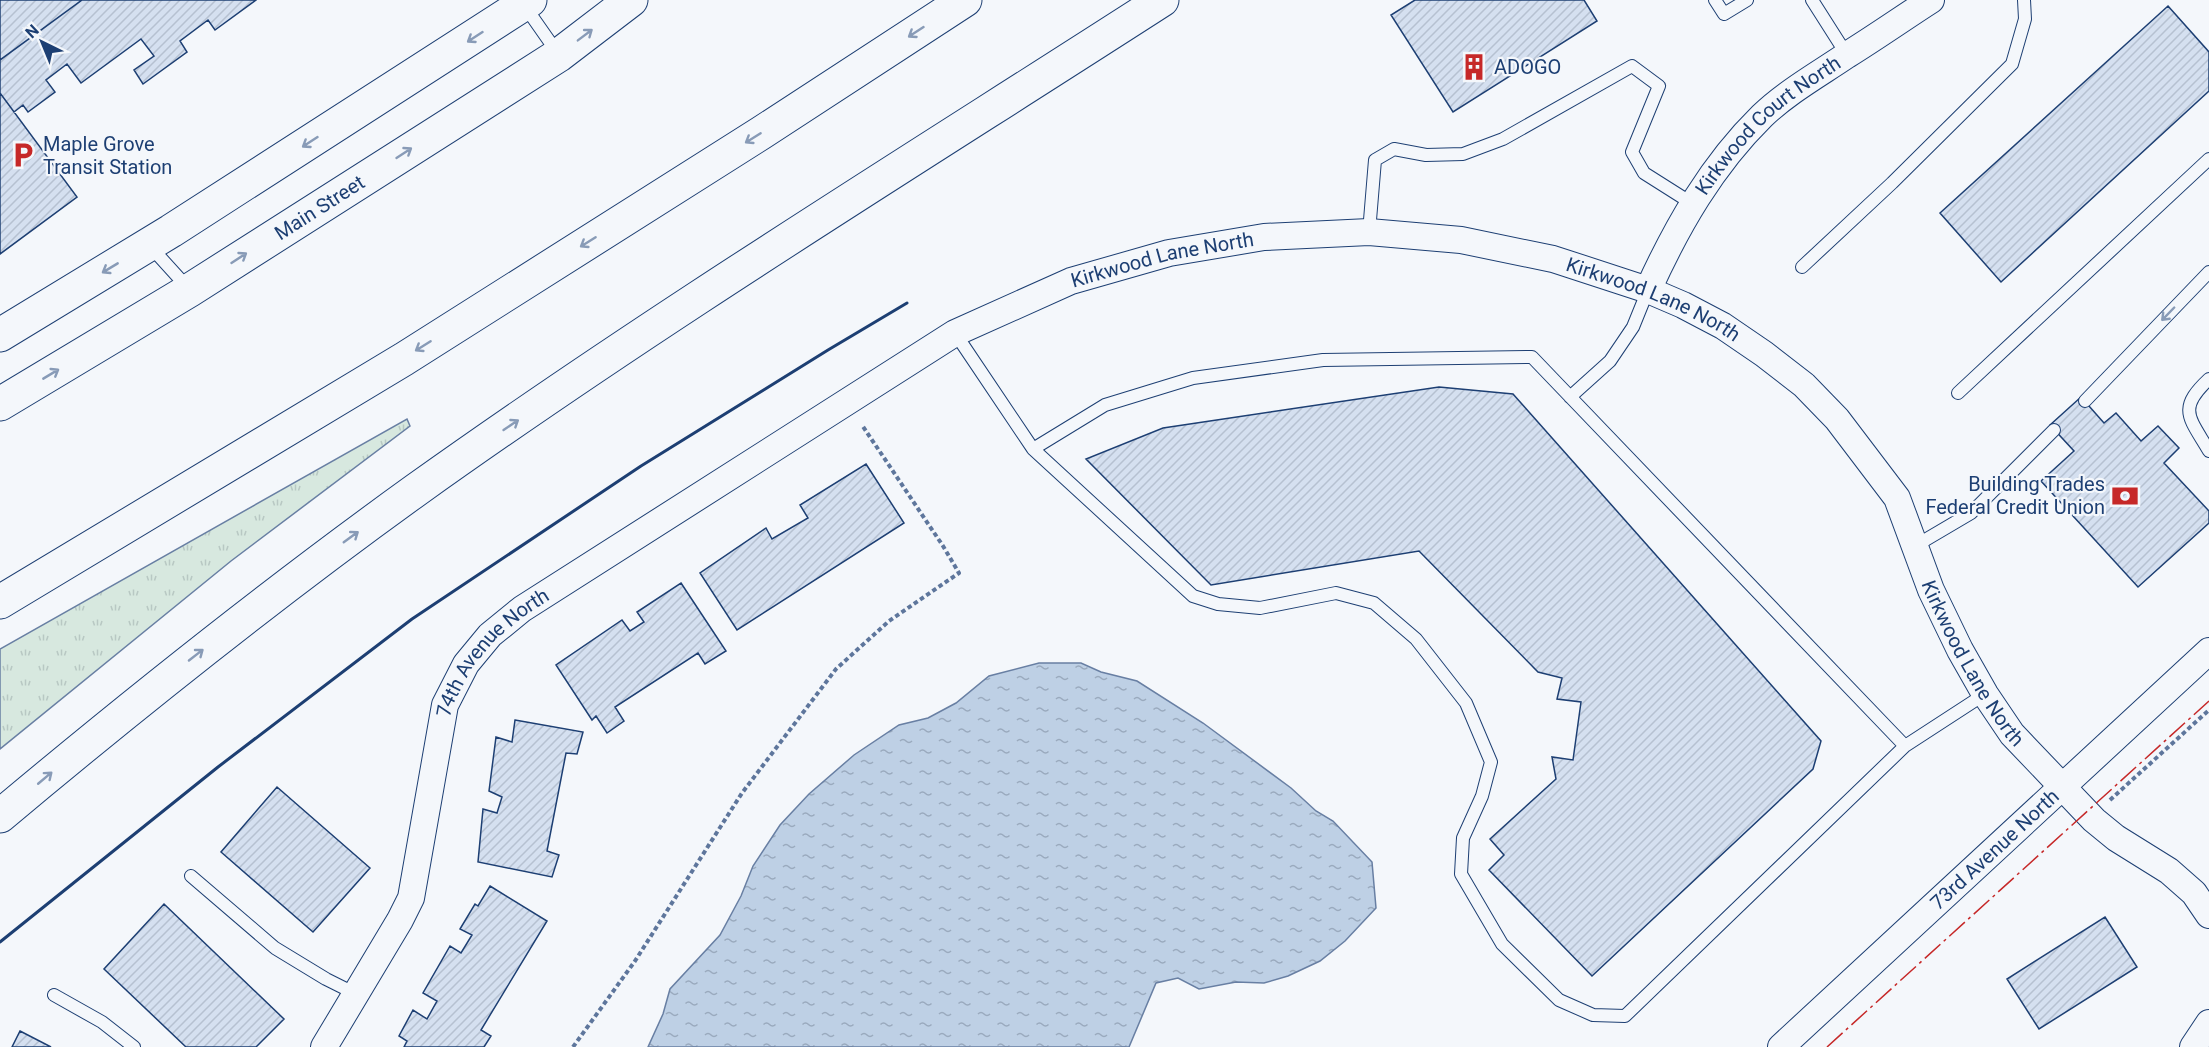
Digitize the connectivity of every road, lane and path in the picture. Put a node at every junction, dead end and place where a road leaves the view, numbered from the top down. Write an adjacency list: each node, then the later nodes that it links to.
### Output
1 (631, 0): 10 (main road, Main Street, one-way to 1)
2 (966, 0): 33 (main road, one-way to 33)
3 (1161, 0): 39 (main road, one-way to 3)
4 (1714, 0): 5 (lane)
5 (1747, 0)
6 (1812, 0): 11 (lane)
7 (1931, 0): 11 (street, Kirkwood Court North)
8 (2024, 0): 16 (lane)
9 (524, 2): 10 (lane); 15 (main road, one-way to 15)
10 (560, 55): 18 (main road, Main Street, one-way to 10)
11 (1847, 55): 13 (street, Kirkwood Court North)
12 (2209, 159): 23 (lane)
13 (1693, 204): 14 (lane); 19 (street, Kirkwood Court North)
14 (1369, 232): 19 (street, Kirkwood Lane North); 20 (street, Kirkwood Lane North)
15 (148, 245): 18 (lane); 21 (main road, one-way to 21)
16 (1802, 267)
17 (2209, 272): 25 (lane, one-way to 25)
18 (190, 290): 26 (main road, Main Street, one-way to 18)
19 (1648, 290): 24 (lane); 32 (street, Kirkwood Lane North)
20 (955, 333): 27 (street, Kirkwood Lane North); 30 (lane)
21 (0, 335)
22 (2209, 379): 31 (lane)
23 (1958, 393)
24 (1570, 397): 30 (lane); 37 (lane)
25 (2085, 401)
26 (0, 404)
27 (848, 404): 43 (street, 74th Avenue North)
28 (861, 425): 48 (path)
29 (2054, 430): 32 (lane)
30 (1033, 449): 37 (lane)
31 (2209, 450)
32 (1914, 546): 35 (street, Kirkwood Lane North)
33 (0, 602)
34 (2209, 651): 38 (street, 73rd Avenue North)
35 (1985, 694): 37 (lane); 38 (street, Kirkwood Lane North)
36 (2209, 710): 40 (path)
37 (1905, 746)
38 (2061, 787): 40 (street, Kirkwood Lane North); 49 (street, 73rd Avenue North)
39 (0, 816)
40 (2091, 817): 42 (street, Kirkwood Lane North)
41 (191, 876): 43 (lane)
42 (2209, 915)
43 (356, 994): 47 (street, 74th Avenue North)
44 (54, 995): 46 (lane)
45 (2209, 1023): 50 (street)
46 (134, 1047)
47 (324, 1047)
48 (573, 1047)
49 (1780, 1047)
50 (2193, 1047)

